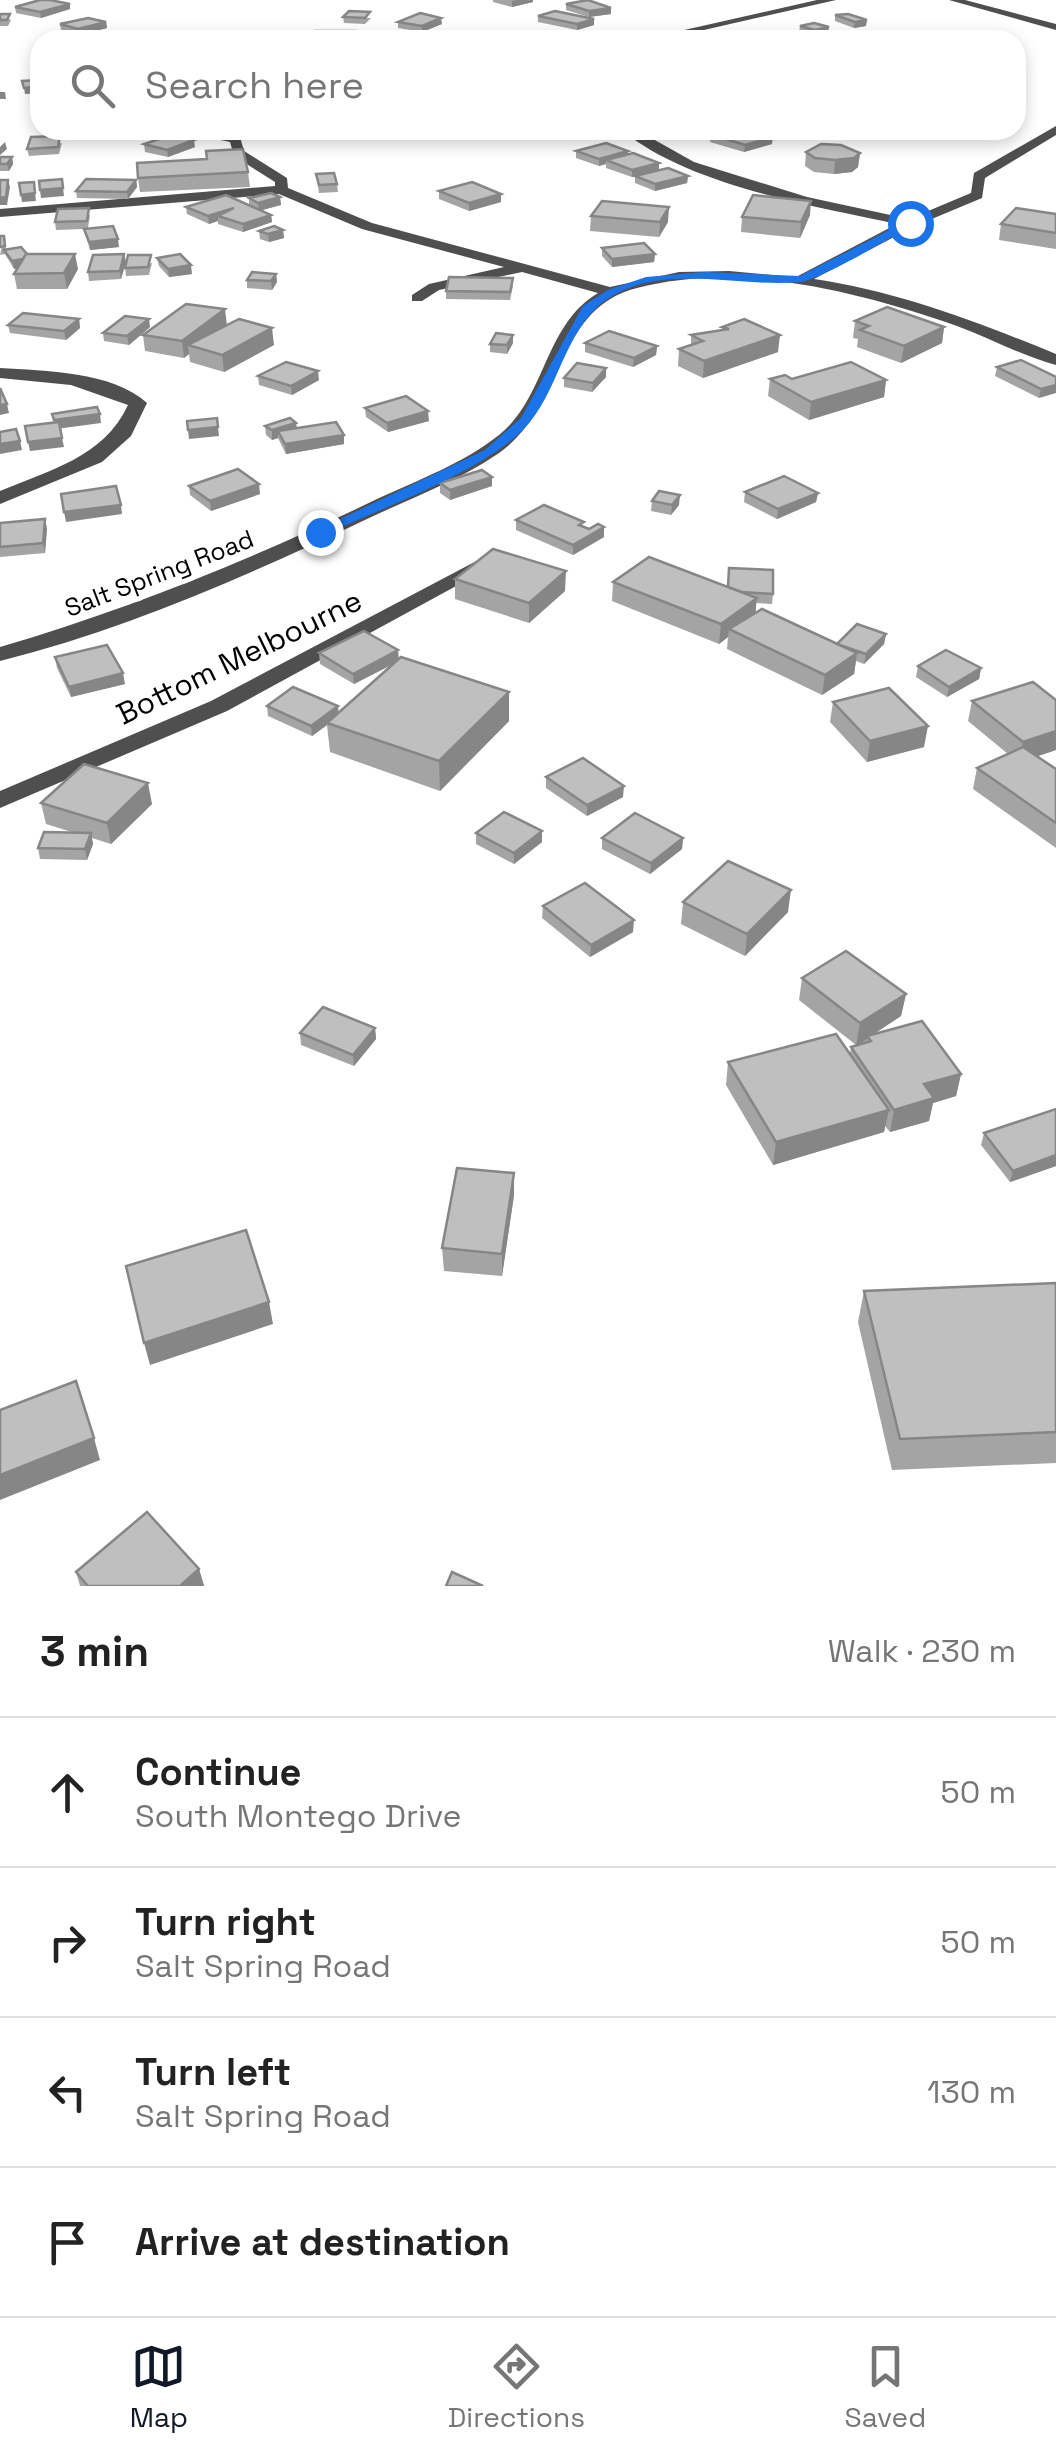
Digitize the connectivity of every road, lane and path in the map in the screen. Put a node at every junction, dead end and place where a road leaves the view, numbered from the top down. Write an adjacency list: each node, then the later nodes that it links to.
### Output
1 (830, 0): 4 (street)
2 (954, 0): 3 (street)
3 (1056, 28)
4 (691, 30)
5 (1056, 130): 10 (street)
6 (236, 140): 8 (street)
7 (645, 140): 10 (street)
8 (281, 190): 9 (street); 11 (street)
9 (0, 213)
10 (910, 223): 12 (street)
11 (523, 268): 13 (street); 14 (street)
12 (802, 279): 13 (street, Salt Spring Road); 15 (street, Salt Spring Road)
13 (612, 292): 19 (street, Salt Spring Road)
14 (417, 298)
15 (1056, 360)
16 (0, 374): 17 (street)
17 (0, 498)
18 (498, 556): 20 (street, Bottom Melbourne)
19 (0, 654)
20 (0, 800)

